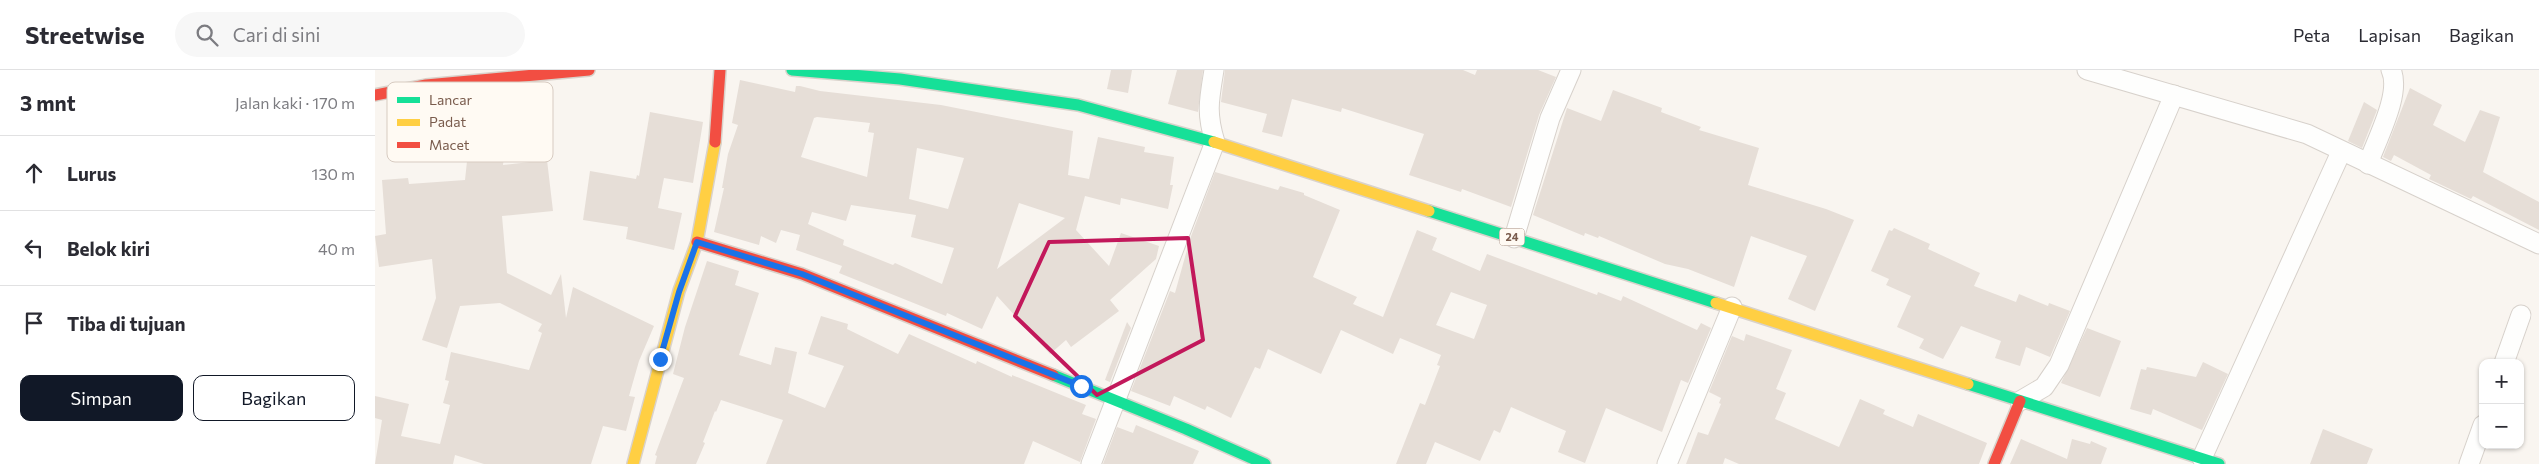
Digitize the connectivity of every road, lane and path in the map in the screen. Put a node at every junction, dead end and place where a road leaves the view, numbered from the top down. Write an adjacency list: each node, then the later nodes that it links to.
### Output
1 (589, 70): 8 (main road)
2 (720, 70): 14 (main road)
3 (792, 70): 10 (main road, 24)
4 (1214, 70): 10 (street)
5 (1571, 70): 13 (street)
6 (2087, 70): 9 (street)
7 (2391, 70): 12 (street)
8 (459, 82)
9 (2174, 96): 11 (street); 20 (street)
10 (1215, 142): 13 (main road, 24); 19 (street)
11 (2341, 152): 12 (street); 22 (street)
12 (2368, 164): 15 (street)
13 (1514, 238): 16 (main road, 24)
14 (697, 242): 19 (main road); 23 (main road)
15 (2539, 244)
16 (1733, 308): 20 (main road, 24); 26 (street)
17 (2521, 315): 18 (street)
18 (2506, 359)
19 (1115, 401): 24 (street); 25 (main road)
20 (2020, 401): 22 (main road, 24); 27 (main road)
21 (2479, 436): 28 (street)
22 (2210, 461)
23 (633, 464)
24 (1091, 464)
25 (1265, 464)
26 (1667, 464)
27 (1994, 464)
28 (2469, 464)

